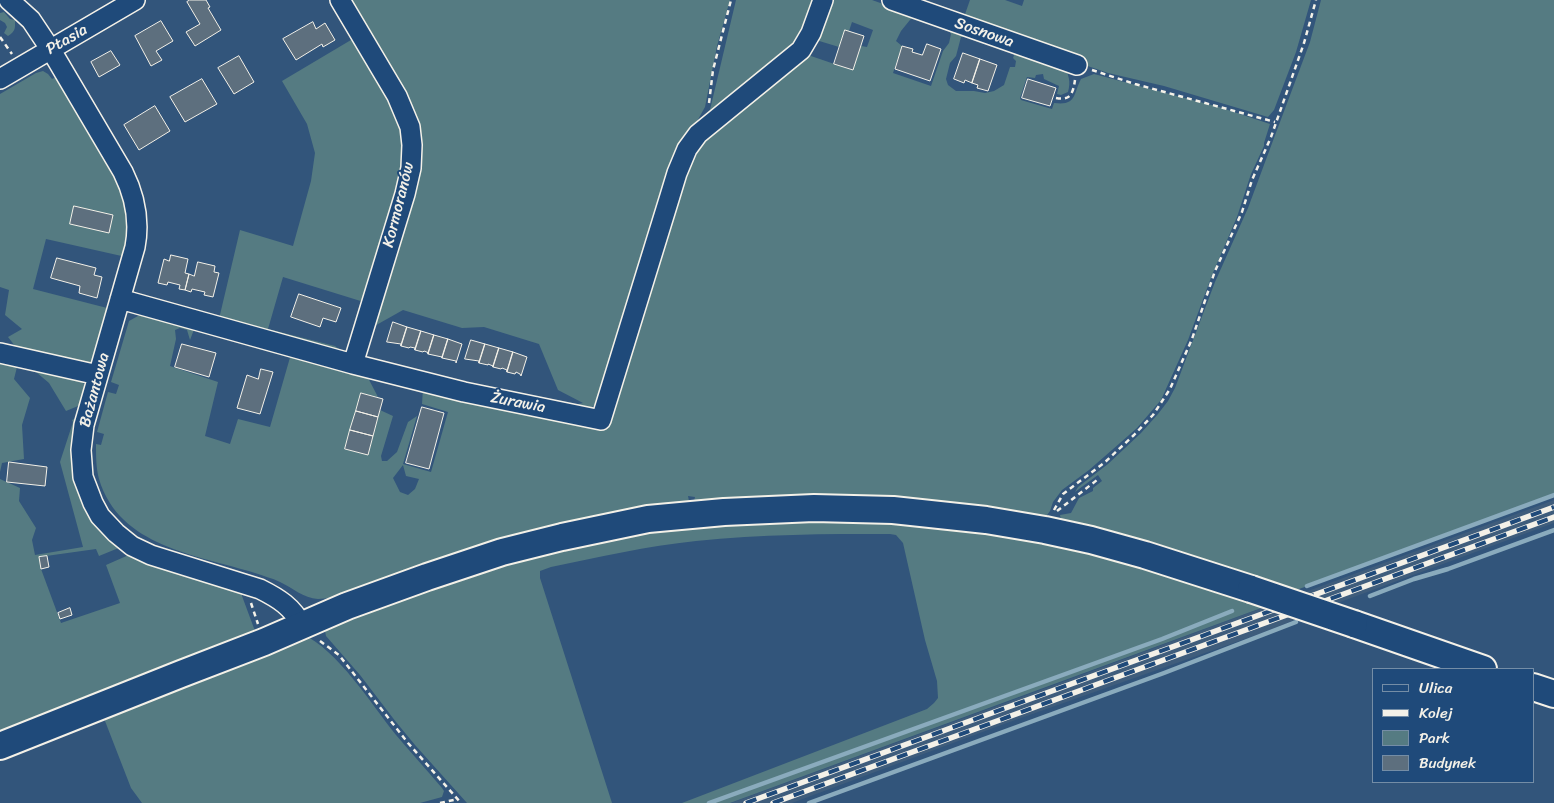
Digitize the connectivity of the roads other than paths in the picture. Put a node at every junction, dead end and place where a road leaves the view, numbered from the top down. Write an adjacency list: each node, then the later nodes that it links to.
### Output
1 (9, 0): 6 (street, Bażantowa)
2 (135, 0): 6 (street, Ptasia)
3 (340, 0): 11 (street, Kormoranów)
4 (823, 0): 11 (street, Żurawia)
5 (892, 0): 7 (street, Sosnowa)
6 (50, 50): 8 (street, Ptasia); 9 (street, Bażantowa)
7 (1077, 65)
8 (0, 79)
9 (120, 299): 11 (street, Żurawia); 12 (street, Bażantowa)
10 (0, 353): 12 (street)
11 (353, 364)
12 (98, 376): 13 (street, Bażantowa)
13 (302, 626): 14 (main road, bridge); 17 (main road)
14 (1480, 668)
15 (1534, 687): 16 (main road)
16 (1554, 694)
17 (0, 746)

